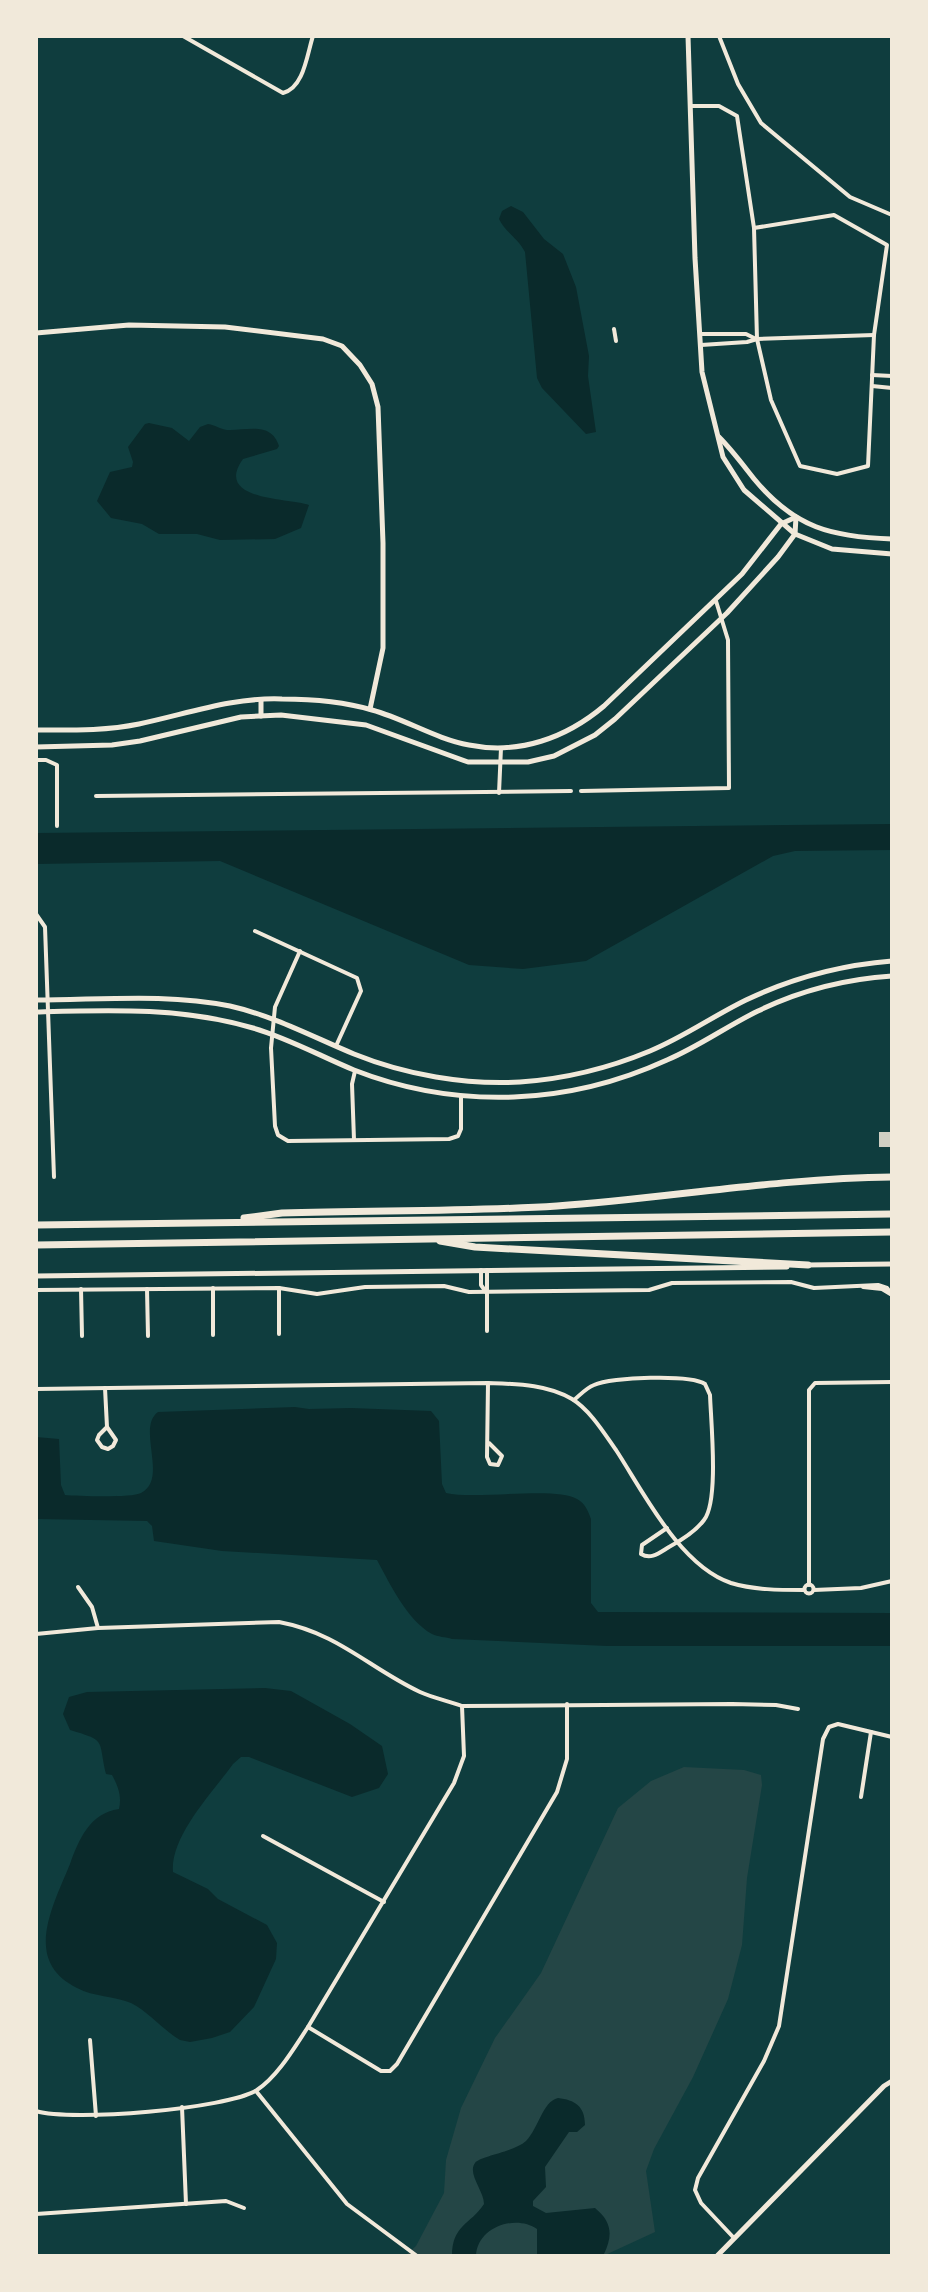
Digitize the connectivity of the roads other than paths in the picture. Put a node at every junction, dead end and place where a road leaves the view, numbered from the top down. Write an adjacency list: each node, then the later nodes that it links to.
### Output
1 (183, 36): 2 (street)
2 (313, 36)
3 (688, 36): 5 (street)
4 (719, 36): 6 (street)
5 (690, 106): 7 (street); 10 (street)
6 (892, 215)
7 (754, 228): 11 (street); 12 (street)
8 (614, 329): 13 (street)
9 (36, 333): 28 (street)
10 (699, 334): 12 (street); 14 (street)
11 (874, 335): 12 (street); 15 (street)
12 (757, 339): 14 (street); 17 (street)
13 (616, 341)
14 (700, 345): 19 (street)
15 (872, 375): 16 (street); 17 (street)
16 (892, 376)
17 (872, 386): 18 (street)
18 (892, 388)
19 (719, 436): 20 (street); 21 (street)
20 (796, 517): 21 (street); 22 (street); 23 (street)
21 (781, 524): 22 (street); 25 (street)
22 (795, 534): 24 (street); 26 (street)
23 (892, 539)
24 (892, 554)
25 (716, 601): 26 (street); 31 (street)
26 (721, 619): 34 (street); 36 (street)
27 (261, 700): 28 (street); 29 (street); 30 (street)
28 (370, 709): 31 (street)
29 (261, 716): 32 (street); 34 (street)
30 (36, 730)
31 (501, 746): 34 (street)
32 (36, 747)
33 (36, 760): 39 (street)
34 (501, 763): 37 (street)
35 (571, 791): 37 (street)
36 (581, 791)
37 (499, 793): 38 (street)
38 (96, 796)
39 (57, 826)
40 (36, 914): 46 (street)
41 (255, 931): 42 (street)
42 (300, 951): 49 (street); 51 (street)
43 (892, 961): 52 (street)
44 (892, 976): 54 (street)
45 (36, 1000): 46 (street)
46 (47, 1000): 47 (street); 49 (street)
47 (48, 1011): 48 (street); 50 (street); 59 (street)
48 (36, 1012)
49 (274, 1019): 50 (street); 51 (street)
50 (273, 1035): 53 (street); 58 (street)
51 (336, 1046): 55 (street)
52 (626, 1060): 54 (street); 55 (street)
53 (355, 1070): 56 (street); 58 (street)
54 (633, 1074): 57 (street)
55 (519, 1082): 57 (street)
56 (461, 1096): 57 (street); 58 (street)
57 (515, 1097)
58 (354, 1140)
59 (54, 1177)
60 (892, 1177): 62 (highway)
61 (892, 1214): 62 (highway)
62 (215, 1223): 63 (highway)
63 (36, 1225)
64 (892, 1232): 65 (highway)
65 (426, 1238): 66 (highway); 68 (highway)
66 (36, 1245)
67 (892, 1264): 68 (street)
68 (808, 1265): 69 (street)
69 (484, 1270): 70 (street); 76 (street)
70 (36, 1276)
71 (213, 1288): 72 (street); 74 (street); 80 (street)
72 (279, 1288): 76 (street); 79 (street)
73 (81, 1289): 74 (street); 75 (street); 81 (street)
74 (147, 1289): 82 (street)
75 (36, 1290)
76 (486, 1292): 77 (street); 78 (street)
77 (892, 1295)
78 (487, 1331)
79 (279, 1334)
80 (213, 1335)
81 (82, 1336)
82 (148, 1336)
83 (892, 1382): 93 (street)
84 (488, 1383): 85 (street); 87 (street); 89 (street)
85 (105, 1388): 86 (street); 88 (street)
86 (36, 1389)
87 (574, 1400): 90 (street); 91 (street)
88 (107, 1427): 88 (street)
89 (489, 1443): 89 (street)
90 (667, 1528): 91 (street); 91 (street)
91 (677, 1542): 95 (street)
92 (892, 1581): 96 (street)
93 (809, 1585): 95 (street); 96 (street)
94 (78, 1587): 97 (street)
95 (804, 1590): 96 (street)
96 (814, 1590)
97 (98, 1628): 98 (street); 100 (street)
98 (36, 1634)
99 (567, 1704): 100 (street); 101 (street); 107 (street)
100 (462, 1706): 106 (street)
101 (798, 1709)
102 (871, 1732): 103 (street); 104 (street); 117 (street)
103 (892, 1737)
104 (861, 1797)
105 (263, 1836): 106 (street)
106 (384, 1902): 107 (street)
107 (308, 2027): 110 (street)
108 (90, 2040): 113 (street)
109 (892, 2081): 117 (street)
110 (256, 2091): 111 (street); 118 (street)
111 (182, 2107): 113 (street); 114 (street)
112 (36, 2111): 113 (street)
113 (96, 2116)
114 (186, 2204): 115 (street); 116 (street)
115 (244, 2208)
116 (36, 2214)
117 (734, 2238): 119 (street)
118 (417, 2256)
119 (717, 2256)

